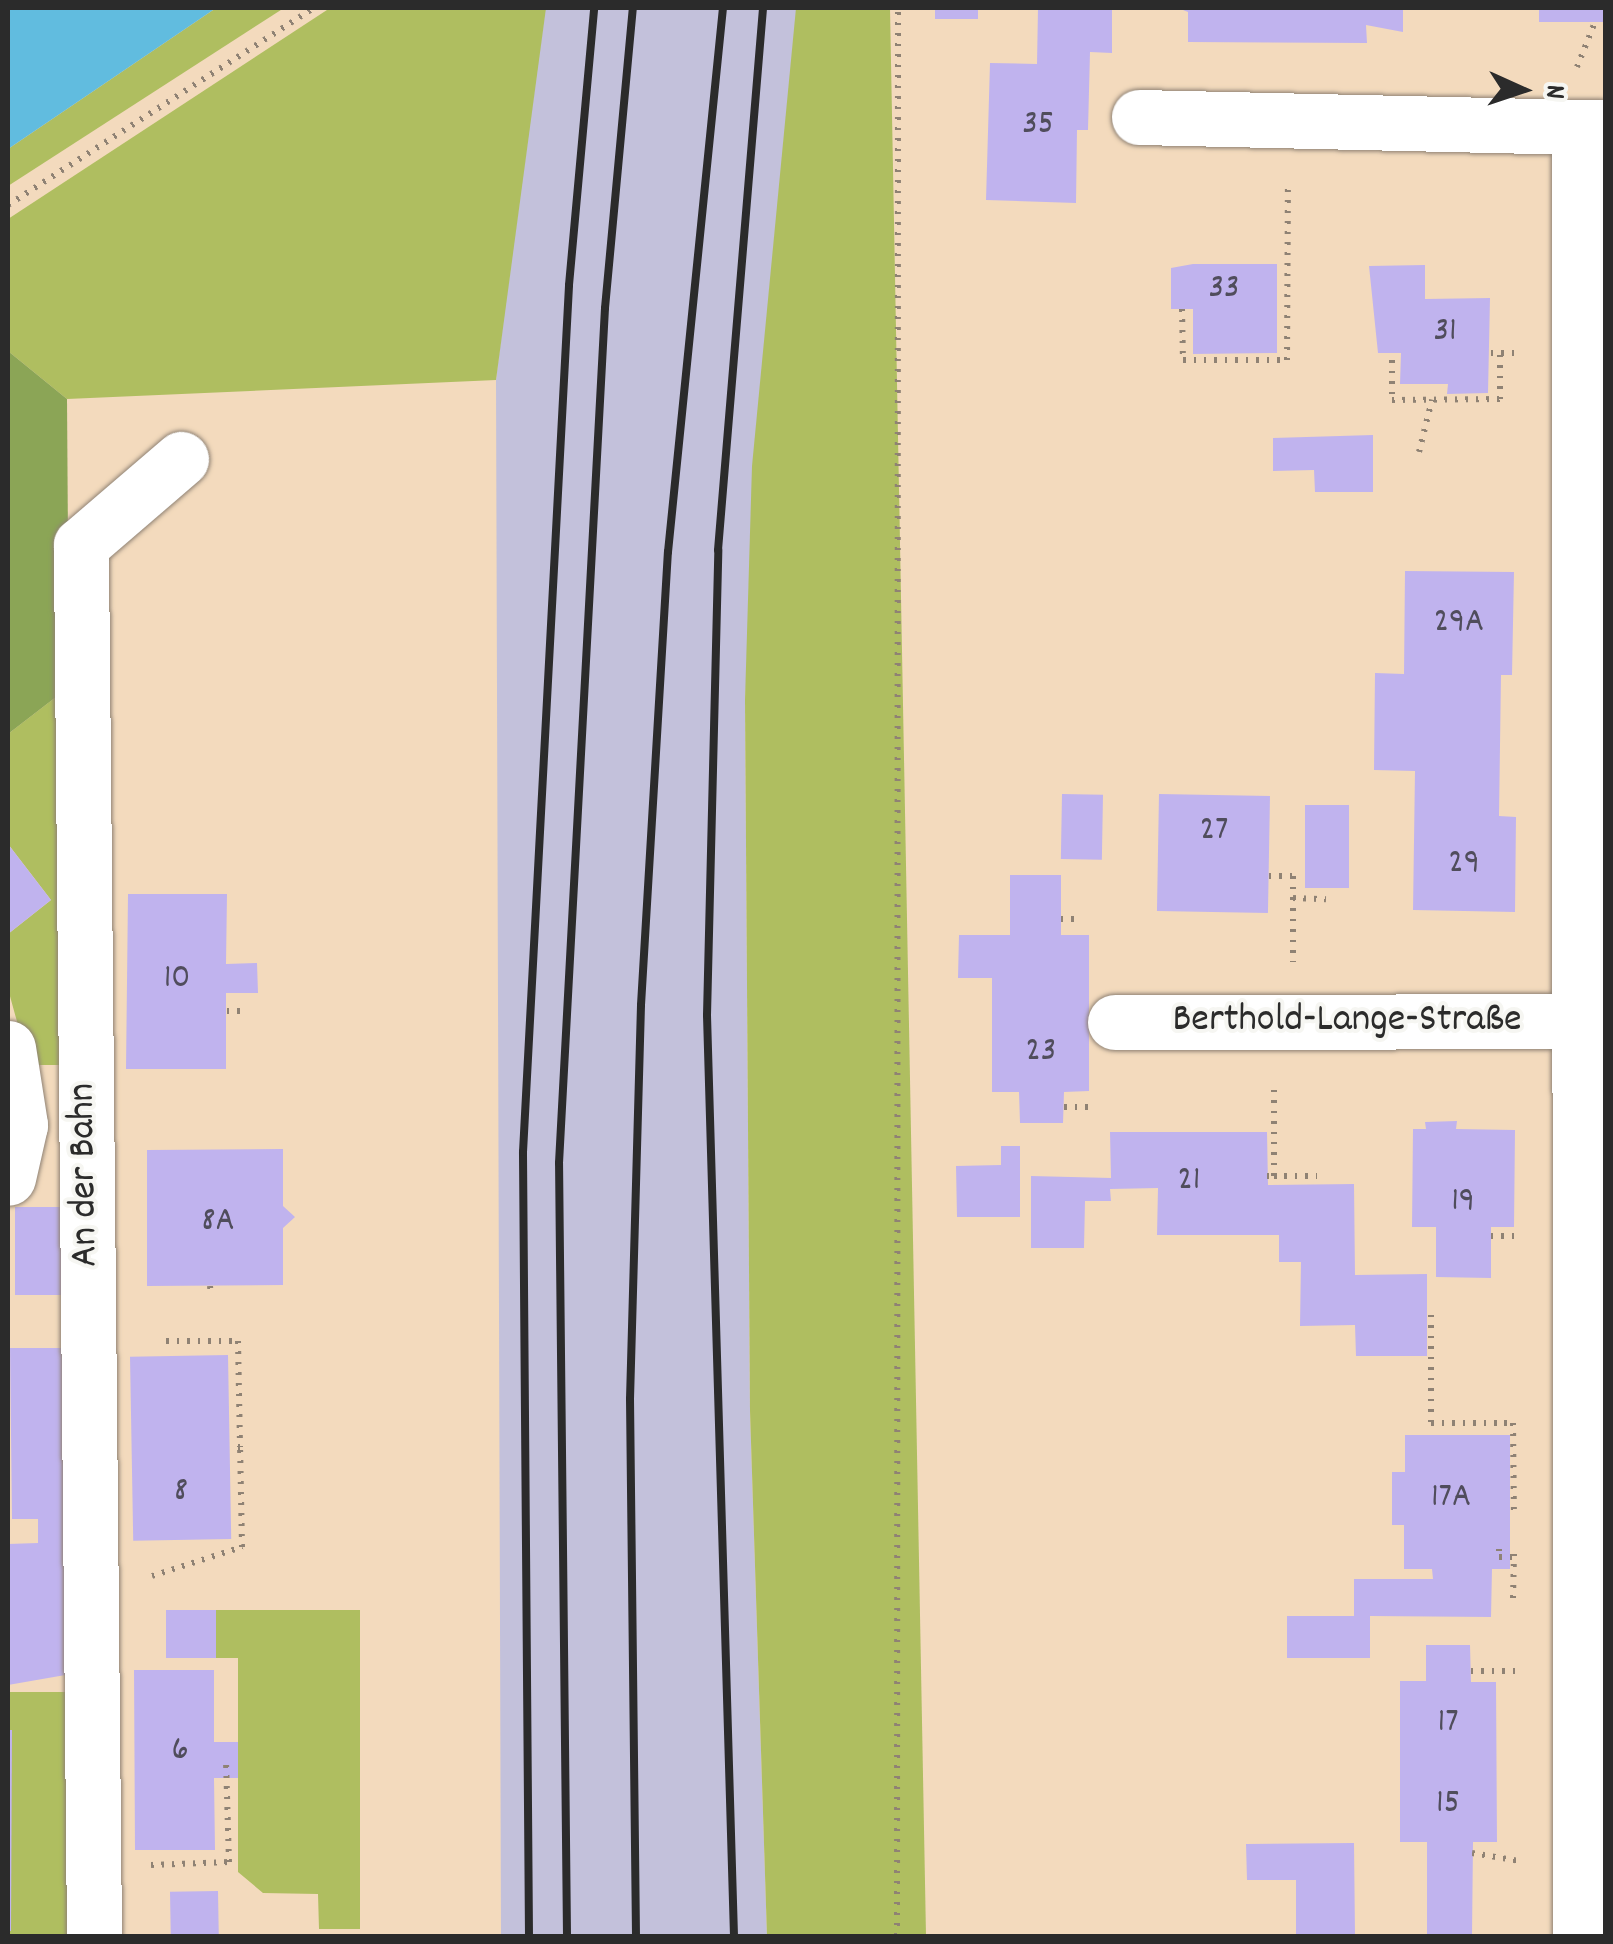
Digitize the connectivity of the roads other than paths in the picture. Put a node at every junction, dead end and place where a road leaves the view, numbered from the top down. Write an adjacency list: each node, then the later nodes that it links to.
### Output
1 (1140, 117): 2 (street, Berthold-Lange-Straße)
2 (1592, 128): 5 (street, Berthold-Lange-Straße)
3 (181, 459): 8 (street, An der Bahn)
4 (1115, 1022): 5 (street, Berthold-Lange-Straße)
5 (1580, 1022): 9 (street, Berthold-Lange-Straße)
6 (8, 1048): 7 (street)
7 (8, 1178)
8 (94, 1936)
9 (1580, 1936)

